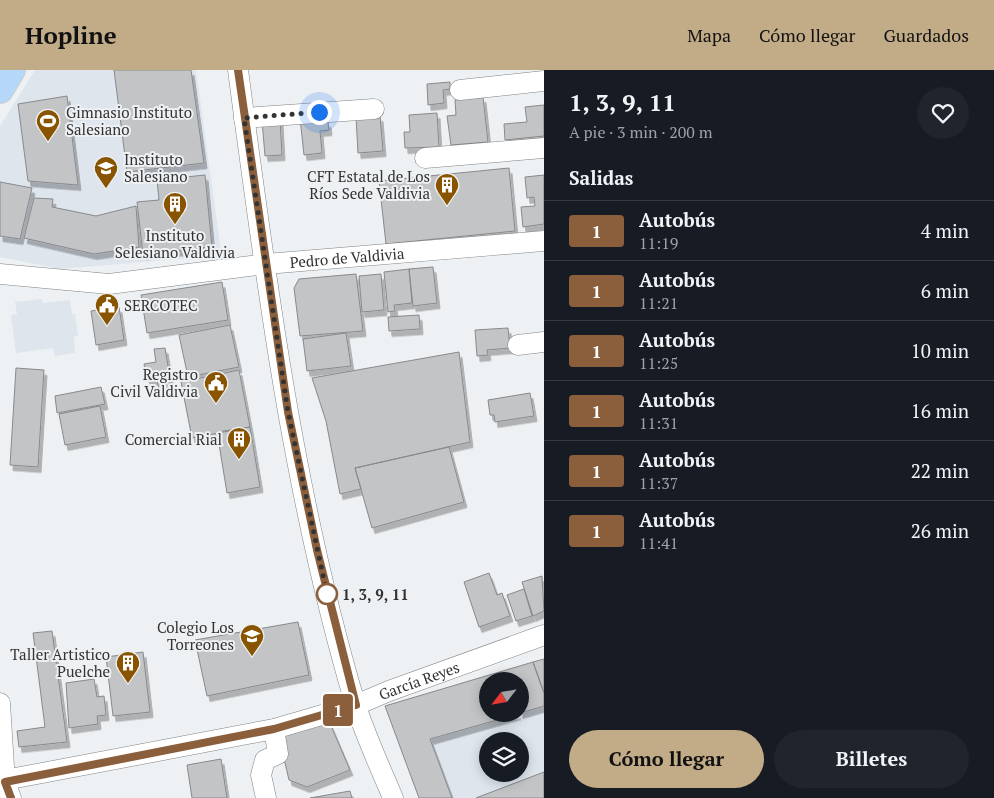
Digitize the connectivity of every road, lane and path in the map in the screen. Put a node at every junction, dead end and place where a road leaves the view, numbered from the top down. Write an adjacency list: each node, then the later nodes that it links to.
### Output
1 (12, 70): 4 (main road)
2 (238, 70): 7 (street)
3 (544, 81): 5 (street)
4 (0, 90)
5 (460, 90)
6 (374, 109): 7 (street)
7 (244, 118): 11 (street)
8 (544, 148): 9 (street)
9 (425, 158)
10 (544, 241): 11 (street, Pedro de Valdivia)
11 (266, 264): 12 (street, Pedro de Valdivia); 17 (street)
12 (0, 274)
13 (544, 342): 14 (street)
14 (518, 345)
15 (544, 635): 17 (street, García Reyes)
16 (0, 704): 19 (street)
17 (356, 705): 18 (street, García Reyes); 21 (street)
18 (274, 729): 19 (street, García Reyes); 20 (street)
19 (5, 787)
20 (266, 798)
21 (393, 798)

